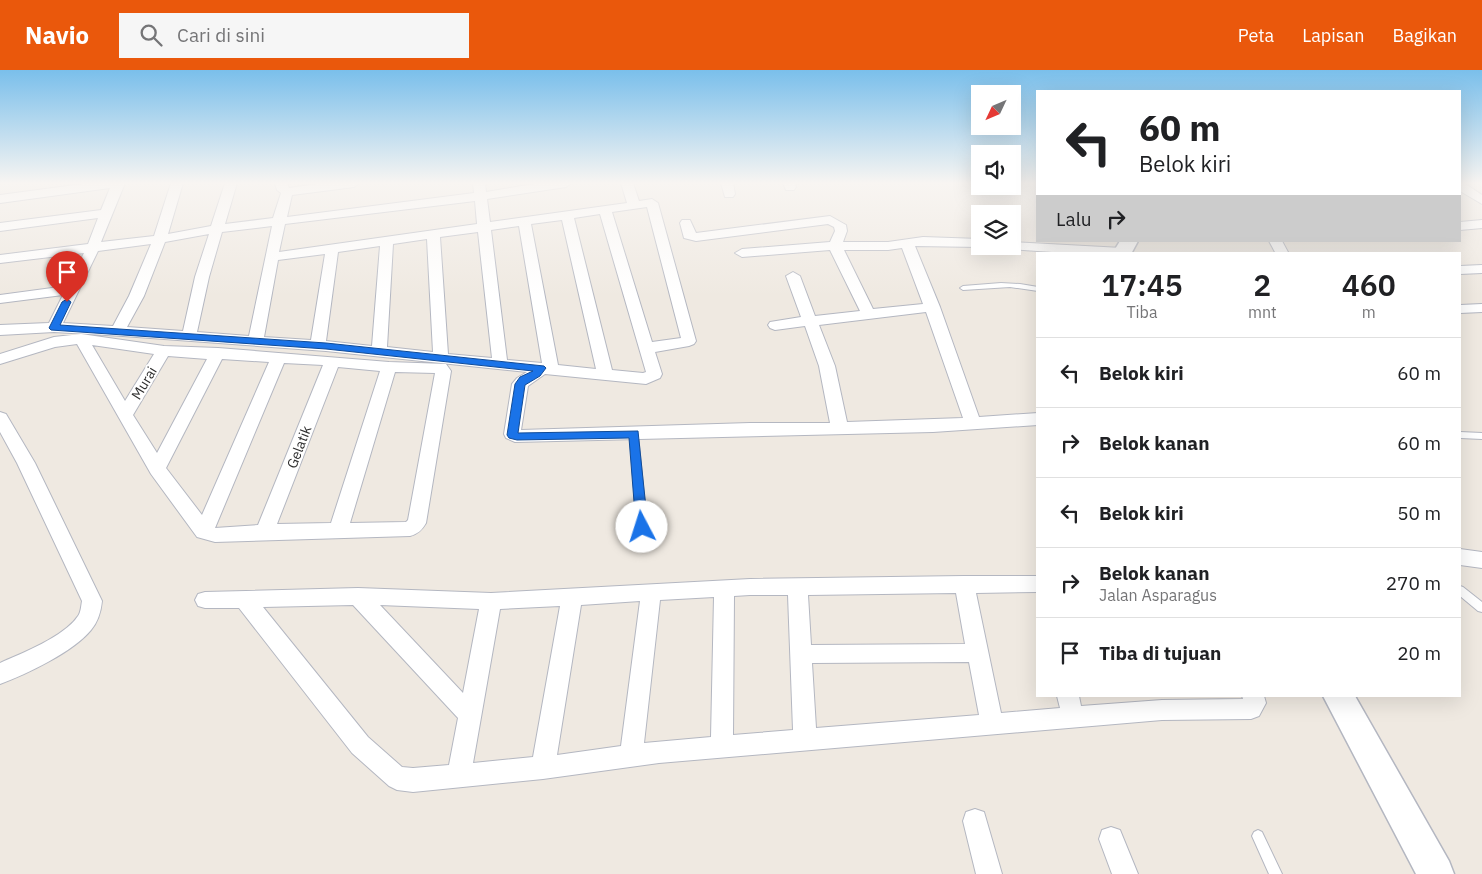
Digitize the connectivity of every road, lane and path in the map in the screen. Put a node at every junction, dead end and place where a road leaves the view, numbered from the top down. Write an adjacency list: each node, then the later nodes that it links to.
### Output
1 (524, 220): 64 (street)
2 (45, 221): 19 (street)
3 (101, 221): 28 (street)
4 (166, 221): 22 (street)
5 (220, 221): 20 (street)
6 (279, 221): 7 (street); 20 (street); 32 (street)
7 (282, 221)
8 (484, 221): 17 (street)
9 (521, 221): 17 (street)
10 (569, 221): 65 (street)
11 (608, 221): 54 (street)
12 (658, 221): 54 (street)
13 (826, 221): 15 (street)
14 (831, 221): 26 (street)
15 (686, 223)
16 (1482, 224): 18 (street)
17 (484, 226): 21 (street); 62 (street)
18 (1461, 226)
19 (0, 227)
20 (217, 229): 22 (street); 50 (street)
21 (432, 234): 23 (street); 58 (street)
22 (161, 239): 28 (street); 49 (street)
23 (387, 240): 29 (street); 56 (street)
24 (907, 243): 25 (street); 26 (street); 41 (street)
25 (971, 244)
26 (835, 246): 31 (street); 44 (street)
27 (1021, 246): 30 (street)
28 (93, 247): 33 (street); 39 (street)
29 (332, 248): 32 (street); 53 (street)
30 (1124, 249)
31 (742, 253)
32 (273, 257): 52 (street)
33 (0, 259)
34 (1482, 269): 35 (street)
35 (1461, 270)
36 (793, 276): 45 (street)
37 (963, 288): 38 (lane)
38 (1036, 288)
39 (73, 289): 40 (street); 47 (street)
40 (0, 299)
41 (932, 307): 44 (street); 69 (street)
42 (1482, 308): 43 (street)
43 (1461, 309)
44 (868, 313): 45 (street)
45 (811, 322): 46 (street); 70 (street)
46 (775, 326)
47 (54, 328): 48 (street); 49 (street)
48 (0, 330)
49 (116, 331): 50 (street)
50 (189, 336): 52 (street)
51 (81, 339): 55 (street); 60 (street); 66 (street)
52 (255, 342): 53 (street)
53 (318, 346): 56 (street)
54 (646, 348): 65 (street)
55 (164, 351): 57 (street); 66 (street, Murai)
56 (378, 352): 58 (street)
57 (218, 353): 59 (street); 74 (street)
58 (441, 357): 62 (street)
59 (279, 358): 61 (street); 77 (street)
60 (0, 359)
61 (332, 361): 63 (street); 78 (street, Gelatik)
62 (500, 364): 64 (street)
63 (390, 367): 76 (street); 76 (street)
64 (546, 369): 65 (street); 71 (street)
65 (605, 375)
66 (125, 415): 74 (street)
67 (0, 418): 95 (street)
68 (1036, 419): 69 (street)
69 (973, 424): 70 (street)
70 (840, 429): 71 (street)
71 (634, 434): 75 (lane)
72 (1461, 435): 73 (lane)
73 (1482, 436)
74 (157, 469): 77 (street)
75 (642, 527)
76 (338, 531): 78 (street)
77 (204, 532): 78 (street)
78 (265, 532)
79 (1461, 557): 80 (street)
80 (1482, 560)
81 (964, 584): 82 (street); 83 (street); 94 (street)
82 (1036, 584)
83 (798, 586): 84 (street); 93 (street)
84 (724, 588): 86 (street); 104 (street)
85 (1461, 591): 92 (lane)
86 (651, 592): 88 (street); 105 (street)
87 (358, 596): 90 (street); 91 (street); 100 (street)
88 (572, 596): 91 (street); 106 (street)
89 (205, 600): 90 (street)
90 (245, 600): 107 (street)
91 (491, 601): 100 (street)
92 (1482, 608)
93 (801, 654): 94 (street); 103 (street)
94 (978, 654): 102 (street)
95 (0, 674)
96 (1068, 697): 101 (street)
97 (1253, 697): 99 (street)
98 (1339, 697): 114 (main road)
99 (1160, 703): 101 (street)
100 (470, 715): 107 (street)
101 (1073, 718): 102 (street)
102 (992, 725): 103 (street)
103 (806, 740): 104 (street)
104 (722, 747): 105 (street)
105 (631, 756): 106 (street)
106 (543, 768): 107 (street)
107 (459, 776)
108 (975, 822): 111 (street)
109 (1258, 836): 113 (lane)
110 (1112, 839): 112 (street)
111 (989, 874)
112 (1125, 874)
113 (1276, 874)
114 (1436, 874)

